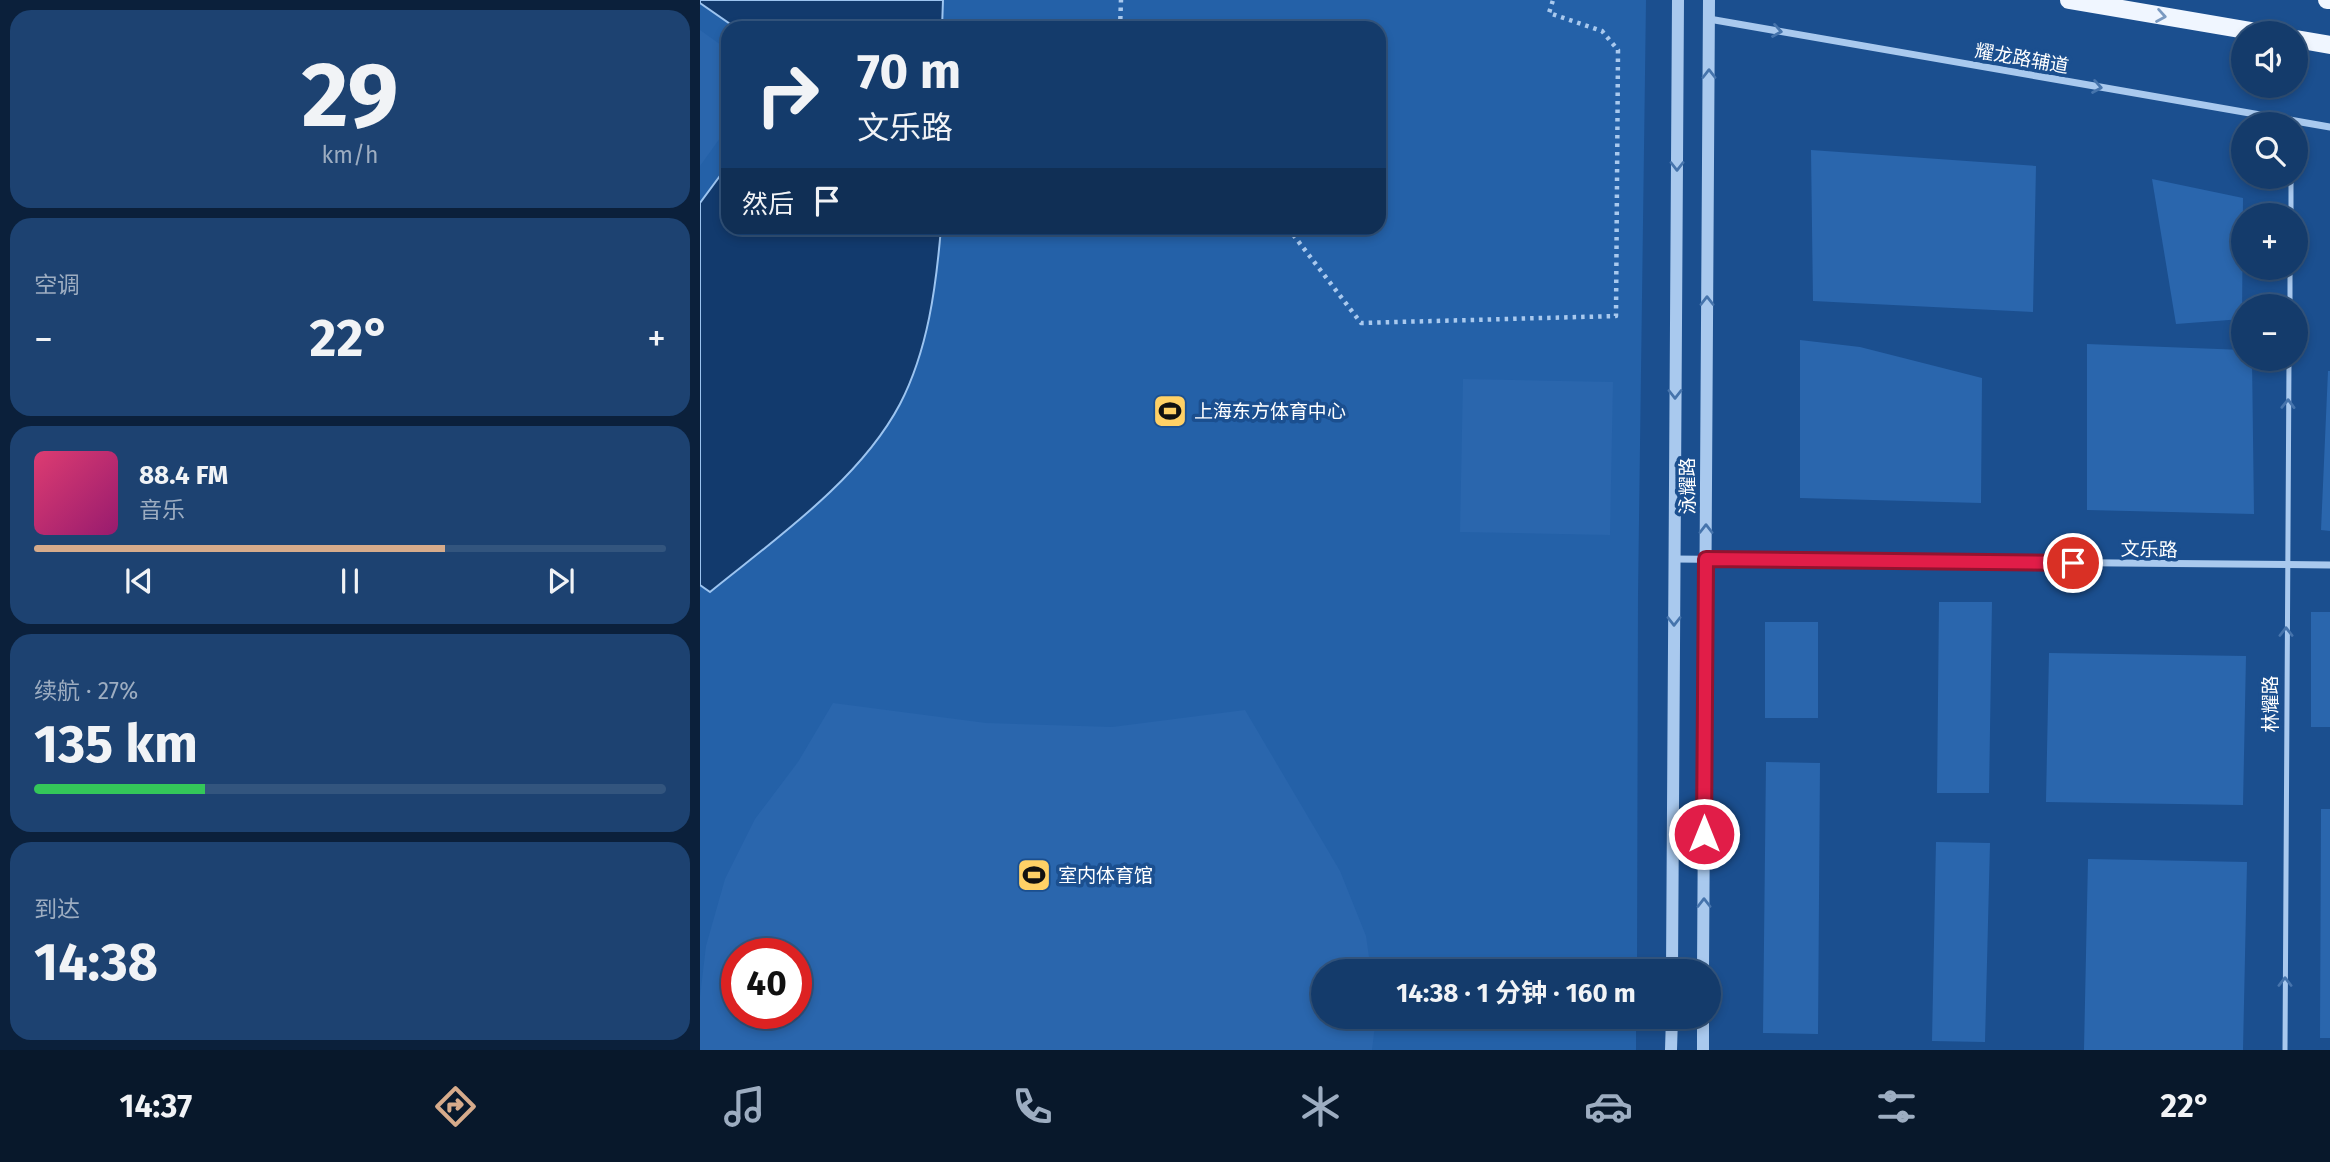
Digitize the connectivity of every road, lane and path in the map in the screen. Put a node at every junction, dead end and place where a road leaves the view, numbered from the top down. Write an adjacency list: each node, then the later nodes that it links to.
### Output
1 (1121, 0): 7 (path)
2 (1553, 0): 14 (path)
3 (1678, 0): 16 (street, 泳耀路, one-way to 16)
4 (1710, 0): 6 (street, 泳耀路)
5 (2069, 0): 8 (main road, one-way to 8)
6 (1709, 19): 11 (street, 耀龙路辅道, one-way to 11); 17 (street, 泳耀路, one-way to 6)
7 (1120, 21)
8 (2231, 28)
9 (2308, 41): 10 (main road)
10 (2330, 45)
11 (2231, 112)
12 (2308, 125): 13 (street, 耀龙路辅道)
13 (2330, 127)
14 (1293, 235)
15 (2289, 371): 18 (lane, 林耀路, one-way to 15)
16 (1674, 559): 17 (street, 文乐路); 20 (street, 泳耀路, one-way to 20)
17 (1706, 559): 18 (street, 文乐路); 21 (street, 泳耀路, one-way to 17)
18 (2287, 565): 19 (street, 文乐路); 26 (lane, 林耀路, one-way to 18)
19 (2330, 565)
20 (1672, 959)
21 (1703, 959)
22 (1672, 1029): 24 (street)
23 (1703, 1029): 25 (street)
24 (1671, 1050)
25 (1703, 1050)
26 (2285, 1050)

